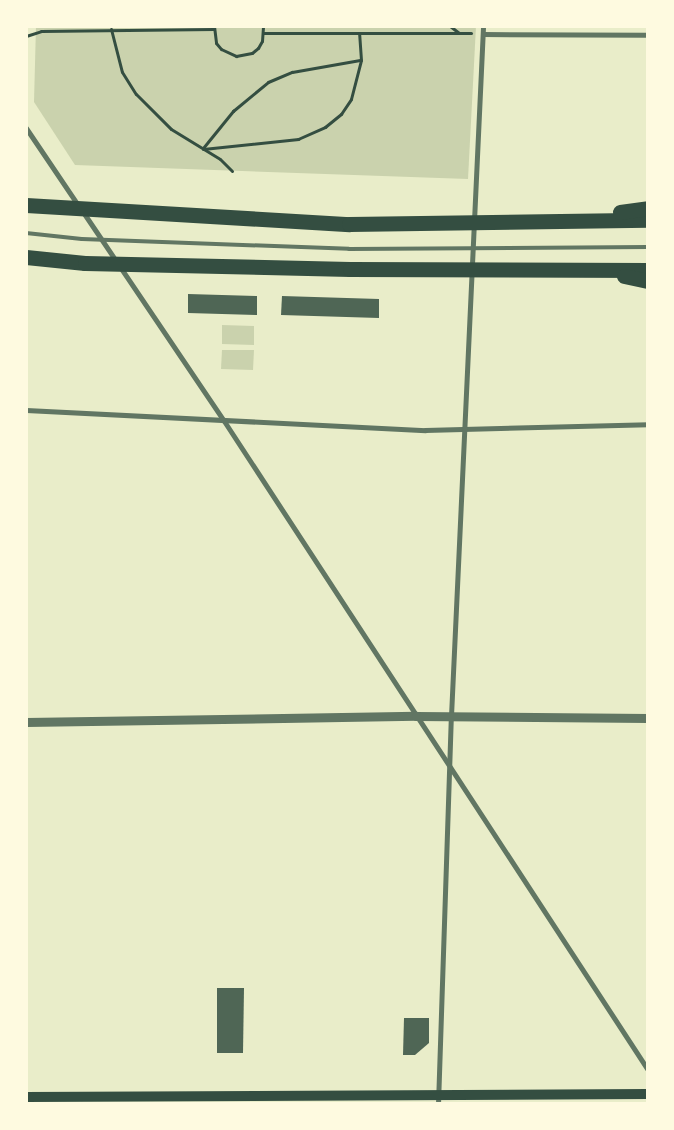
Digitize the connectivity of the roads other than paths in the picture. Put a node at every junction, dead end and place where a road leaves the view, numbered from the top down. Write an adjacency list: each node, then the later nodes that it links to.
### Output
1 (483, 26): 2 (street)
2 (483, 34): 3 (street); 18 (street)
3 (648, 35)
4 (26, 128): 16 (street)
5 (26, 205): 7 (highway)
6 (648, 208): 7 (highway)
7 (569, 220): 8 (highway)
8 (648, 220)
9 (26, 233): 10 (lane)
10 (648, 247)
11 (26, 257): 12 (highway)
12 (586, 269): 13 (highway); 14 (highway)
13 (648, 270)
14 (648, 281)
15 (26, 410): 16 (street)
16 (224, 421): 18 (street); 19 (street)
17 (648, 424): 18 (street)
18 (465, 431): 20 (street)
19 (416, 716): 20 (street); 22 (street); 23 (street)
20 (451, 716): 21 (street); 23 (street)
21 (648, 718)
22 (26, 722)
23 (449, 765): 24 (street); 27 (street)
24 (648, 1070)
25 (648, 1094): 27 (main road)
26 (26, 1098): 27 (main road)
27 (438, 1099)

